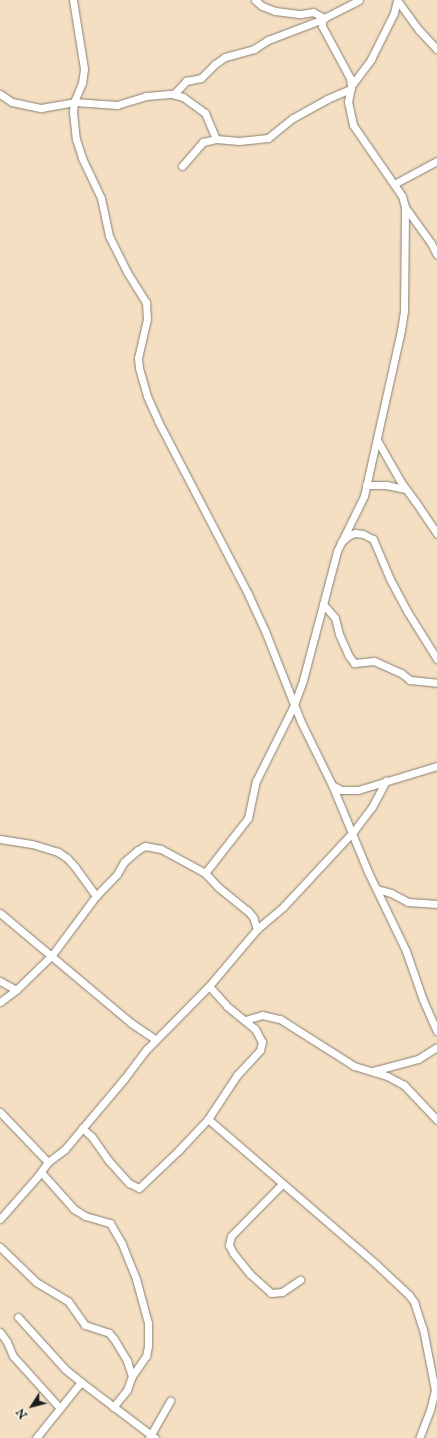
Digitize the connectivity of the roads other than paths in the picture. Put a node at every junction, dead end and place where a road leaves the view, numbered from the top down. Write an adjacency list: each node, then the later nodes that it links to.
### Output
1 (73, 0): 10 (street)
2 (255, 0): 5 (street)
3 (359, 0): 5 (street)
4 (397, 0): 6 (street); 7 (street)
5 (324, 19): 7 (street); 9 (street)
6 (437, 49)
7 (351, 87): 11 (street); 14 (street)
8 (0, 94): 10 (street)
9 (174, 94): 10 (street); 11 (street)
10 (74, 102): 25 (street)
11 (216, 139): 13 (street)
12 (437, 161): 14 (street)
13 (182, 166)
14 (394, 184): 15 (street)
15 (405, 207): 16 (street); 17 (street)
16 (437, 255)
17 (377, 440): 18 (street); 19 (street)
18 (366, 485): 19 (street); 21 (street)
19 (405, 489): 20 (street)
20 (437, 534)
21 (341, 542): 22 (street); 23 (street)
22 (323, 604): 24 (street); 25 (street)
23 (437, 659)
24 (437, 683)
25 (294, 705): 28 (street); 31 (street)
26 (437, 766): 27 (street)
27 (386, 781): 28 (street); 29 (street)
28 (332, 785): 29 (street)
29 (353, 832): 32 (street); 36 (street)
30 (0, 839): 33 (street)
31 (205, 873): 33 (street); 36 (street)
32 (377, 889): 34 (street); 43 (street)
33 (96, 896): 37 (street)
34 (437, 904)
35 (0, 913): 37 (street)
36 (257, 929): 39 (street)
37 (52, 955): 40 (street); 44 (street)
38 (0, 980): 40 (street)
39 (209, 986): 42 (street); 44 (street)
40 (16, 990): 41 (street)
41 (0, 1002)
42 (245, 1020): 46 (street); 48 (street)
43 (437, 1031)
44 (156, 1040): 50 (street)
45 (437, 1047): 46 (street)
46 (371, 1071): 49 (street)
47 (0, 1112): 51 (street)
48 (208, 1119): 50 (street); 53 (street)
49 (437, 1120)
50 (82, 1128): 51 (street)
51 (48, 1162): 52 (street)
52 (41, 1172): 54 (street); 59 (street)
53 (282, 1184): 56 (street); 66 (street)
54 (0, 1218)
55 (0, 1247): 59 (street)
56 (300, 1280)
57 (18, 1317): 60 (street)
58 (0, 1332): 63 (street)
59 (132, 1376): 62 (street)
60 (81, 1382): 62 (street); 63 (street)
61 (170, 1401): 64 (street)
62 (113, 1407): 64 (street)
63 (59, 1408): 65 (street)
64 (151, 1437)
65 (36, 1438)
66 (419, 1438)

